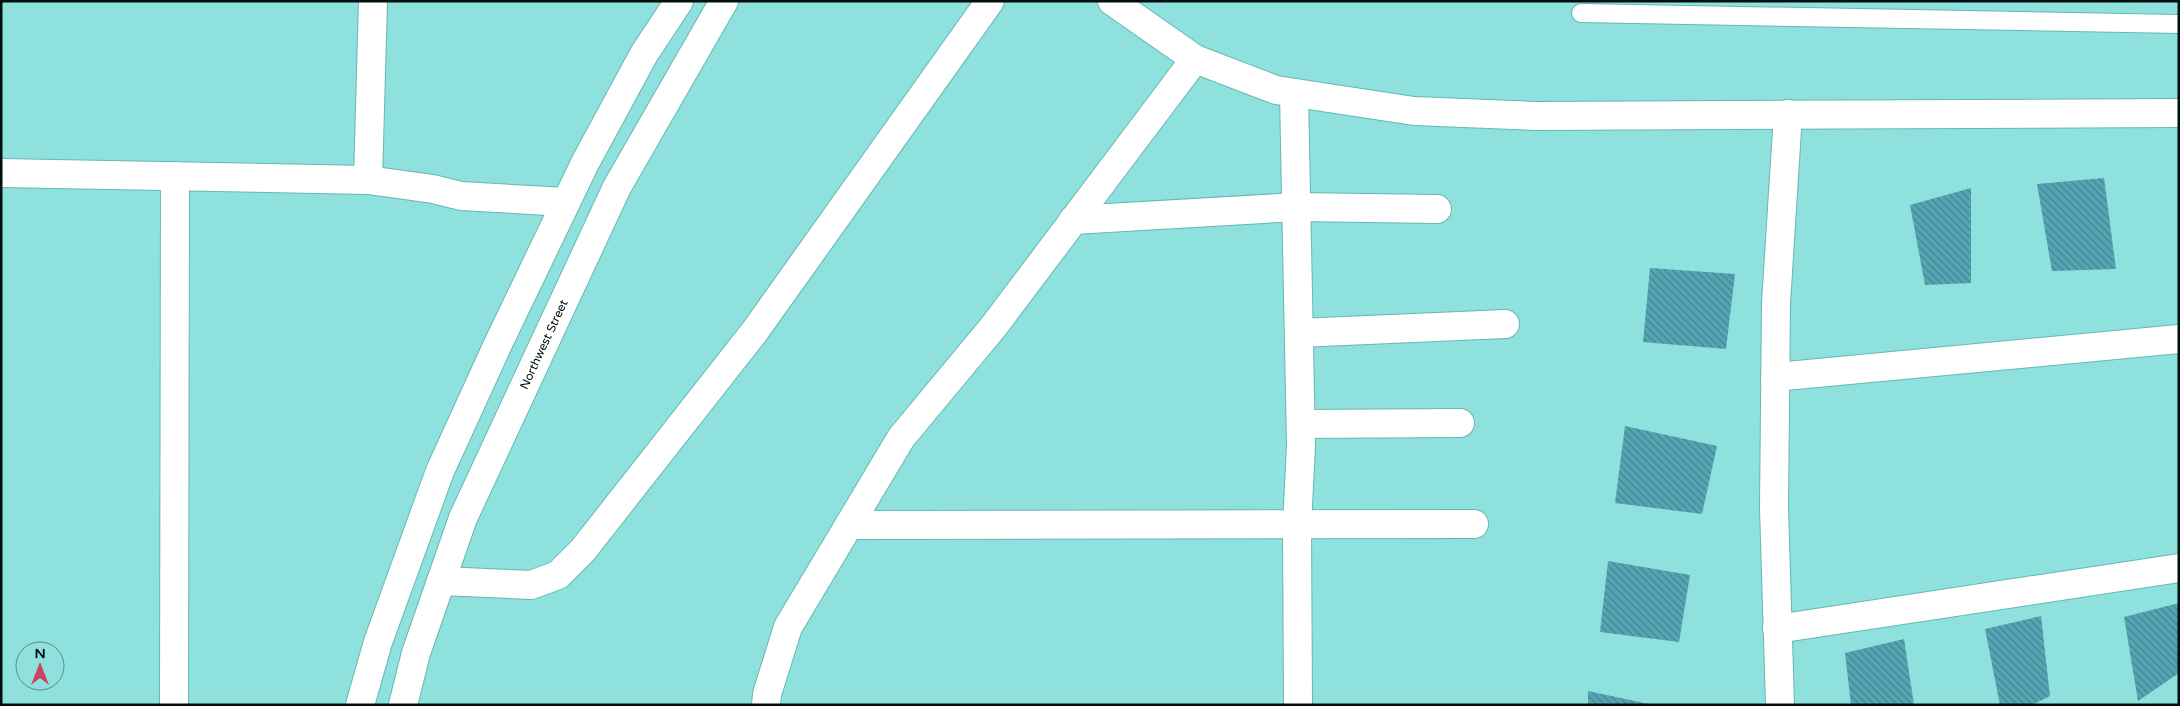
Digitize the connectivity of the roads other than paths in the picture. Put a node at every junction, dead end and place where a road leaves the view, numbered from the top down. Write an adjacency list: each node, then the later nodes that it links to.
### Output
1 (373, 1): 14 (street)
2 (679, 1): 15 (street)
3 (724, 1): 29 (street, Northwest Street)
4 (990, 1): 29 (street)
5 (1112, 1): 8 (street)
6 (1581, 13): 7 (lane)
7 (2179, 24)
8 (1195, 59): 9 (street); 18 (street)
9 (1294, 93): 11 (street); 16 (street)
10 (2179, 113): 11 (street)
11 (1788, 114): 22 (street)
12 (1, 173): 13 (street)
13 (175, 176): 14 (street); 31 (street)
14 (368, 180): 15 (street)
15 (566, 202): 32 (street)
16 (1296, 207): 17 (street); 18 (street); 20 (street)
17 (1437, 209)
18 (1073, 220): 26 (street)
19 (1505, 324): 20 (street)
20 (1299, 333): 24 (street)
21 (2179, 339): 22 (street)
22 (1776, 377): 30 (street)
23 (1460, 423): 24 (street)
24 (1301, 424): 27 (street)
25 (1474, 524): 27 (street)
26 (849, 525): 27 (street); 34 (street)
27 (1297, 526): 35 (street)
28 (2179, 568): 30 (street)
29 (441, 581): 33 (street, Northwest Street)
30 (1778, 629): 36 (street)
31 (174, 705)
32 (360, 705)
33 (404, 705)
34 (766, 705)
35 (1298, 705)
36 (1780, 705)

